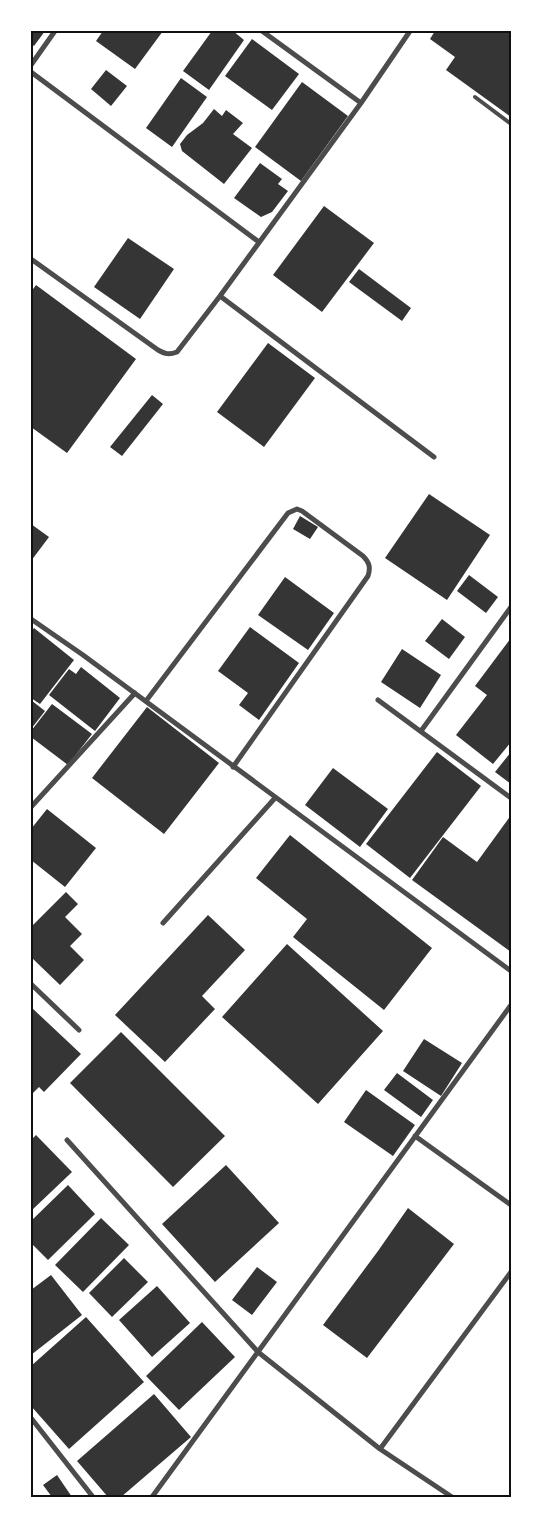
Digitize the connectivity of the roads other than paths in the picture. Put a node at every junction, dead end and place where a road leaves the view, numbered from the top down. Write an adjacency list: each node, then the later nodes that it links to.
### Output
1 (55, 31): 4 (street)
2 (262, 31): 7 (street)
3 (410, 31): 7 (street)
4 (31, 65)
5 (31, 72): 9 (street)
6 (475, 97): 8 (lane)
7 (362, 103): 9 (street)
8 (511, 124)
9 (259, 242): 11 (street)
10 (31, 259): 11 (street)
11 (220, 296): 12 (street)
12 (434, 456)
13 (511, 607): 18 (street)
14 (31, 618): 15 (street)
15 (135, 694): 17 (street); 22 (street)
16 (378, 700): 18 (street)
17 (146, 702): 19 (street); 19 (street)
18 (420, 732): 21 (street)
19 (233, 767): 20 (street)
20 (275, 798): 23 (street); 24 (street)
21 (511, 798)
22 (31, 807)
23 (163, 923)
24 (511, 972)
25 (31, 984): 27 (street)
26 (511, 1004): 28 (street)
27 (79, 1030)
28 (415, 1136): 30 (street); 32 (street)
29 (67, 1140): 32 (street)
30 (511, 1205)
31 (511, 1272): 34 (street)
32 (258, 1352): 34 (street); 36 (street)
33 (31, 1418): 35 (street)
34 (380, 1449): 37 (street)
35 (93, 1497)
36 (152, 1497)
37 (452, 1497)

